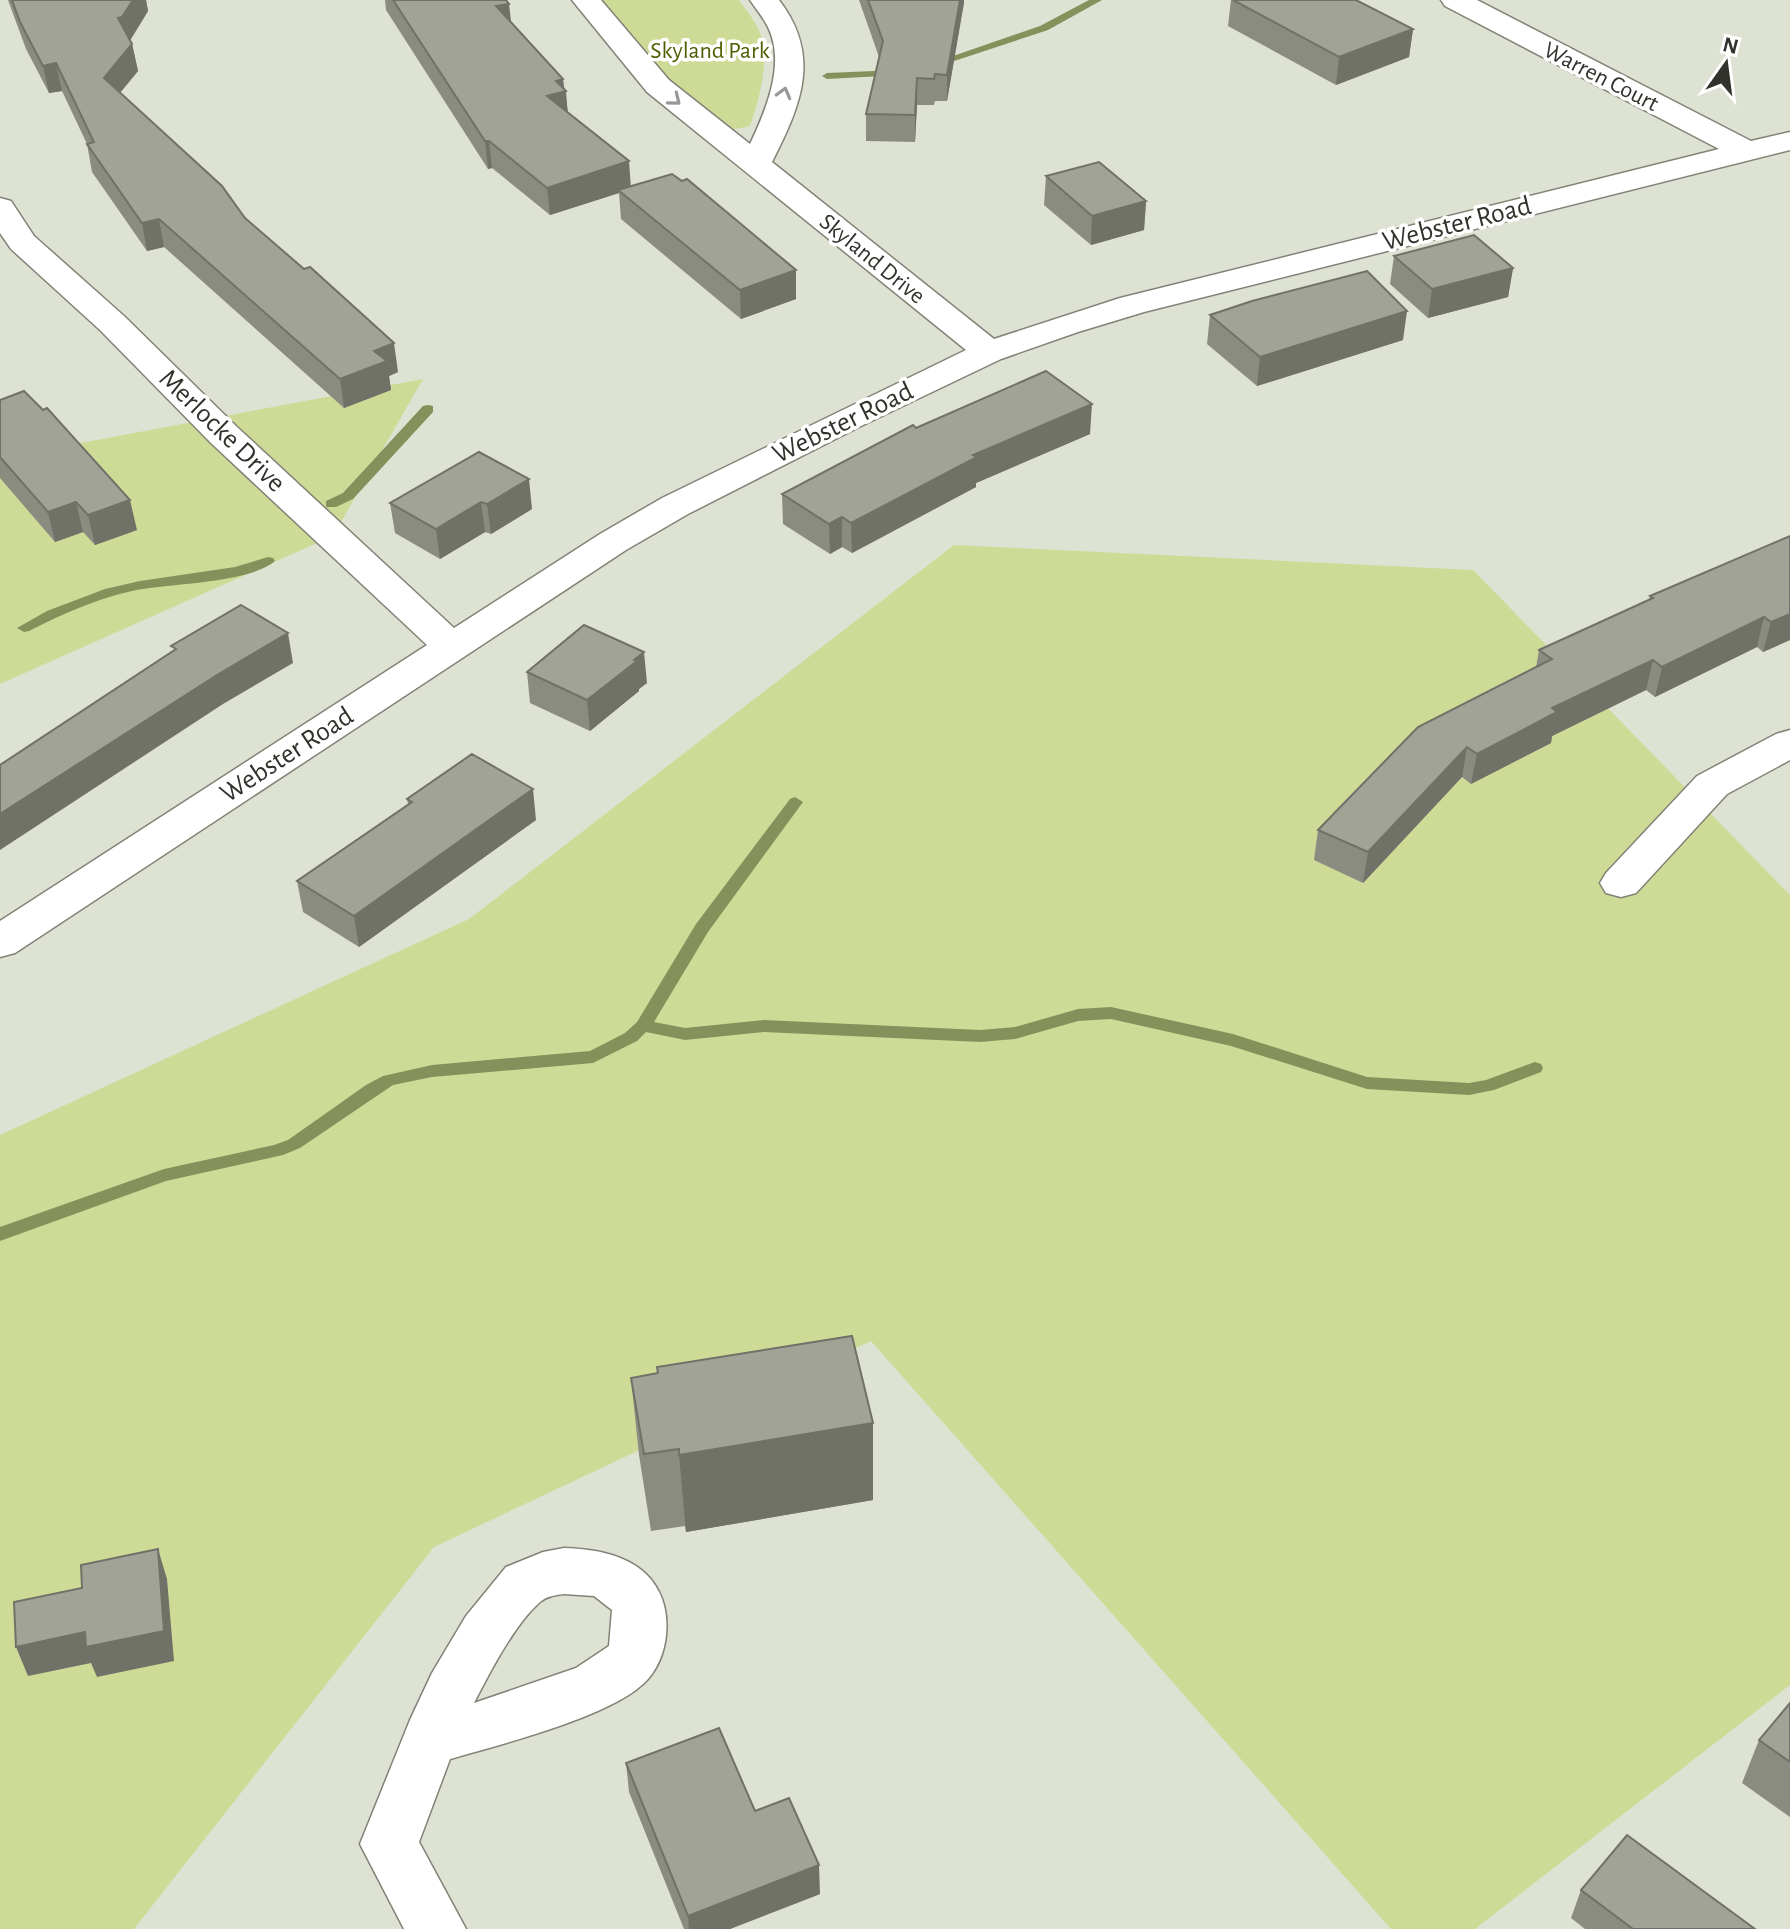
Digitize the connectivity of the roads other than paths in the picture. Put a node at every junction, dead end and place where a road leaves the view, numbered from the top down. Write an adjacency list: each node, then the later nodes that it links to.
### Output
1 (586, 0): 6 (street, Skyland Drive, one-way to 6)
2 (764, 0): 6 (street, one-way to 2)
3 (1455, 0): 5 (street, Warren Court)
4 (1790, 141): 5 (street, Webster Road)
5 (1748, 152): 8 (street, Webster Road)
6 (755, 165): 8 (street, Skyland Drive)
7 (0, 208): 9 (street, Merlocke Drive)
8 (989, 352): 9 (street, Webster Road)
9 (452, 647): 12 (street, Webster Road)
10 (1790, 743): 11 (street)
11 (1621, 883)
12 (0, 942)
13 (428, 1741): 14 (street)
14 (436, 1929)

